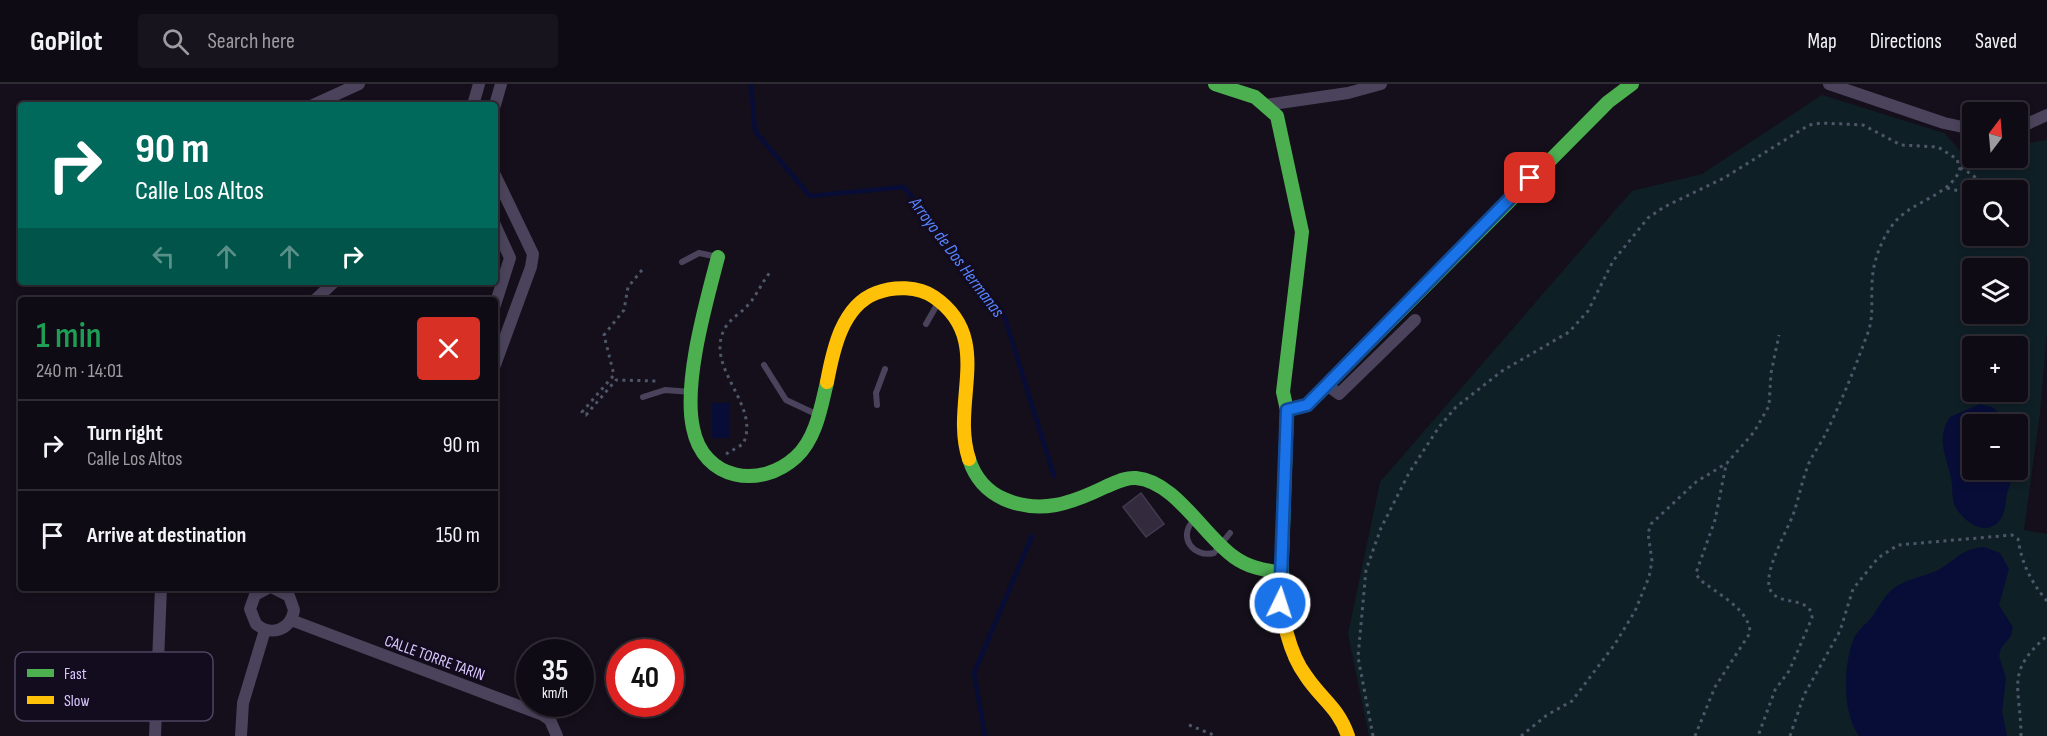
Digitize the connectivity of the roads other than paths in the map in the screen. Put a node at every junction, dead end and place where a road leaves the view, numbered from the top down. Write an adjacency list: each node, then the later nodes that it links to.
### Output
1 (479, 84): 9 (street)
2 (501, 84): 10 (street)
3 (1215, 84): 11 (street)
4 (1381, 84): 11 (street)
5 (1632, 84): 28 (street)
6 (1829, 84): 14 (street)
7 (354, 85): 8 (street)
8 (319, 102)
9 (473, 102)
10 (496, 102)
11 (1266, 105): 32 (street)
12 (2047, 115): 13 (street)
13 (2028, 124)
14 (1962, 127)
15 (498, 181): 25 (street)
16 (498, 232): 21 (street)
17 (718, 257): 18 (lane); 29 (street)
18 (682, 262)
19 (331, 285): 20 (street)
20 (318, 297)
21 (498, 297)
22 (940, 299): 24 (lane); 33 (street); 34 (street)
23 (1415, 320): 28 (street)
24 (926, 324)
25 (498, 357)
26 (764, 366): 33 (lane)
27 (885, 369): 31 (lane)
28 (1327, 385): 32 (street)
29 (694, 392): 30 (lane); 33 (street)
30 (643, 397)
31 (877, 405)
32 (1287, 410): 37 (street)
33 (819, 416)
34 (1193, 520): 36 (street); 36 (lane)
35 (1230, 533): 36 (lane)
36 (1220, 546): 37 (street)
37 (1282, 573): 48 (street)
38 (160, 591): 43 (street)
39 (261, 591): 42 (street)
40 (289, 592): 41 (street)
41 (291, 620): 42 (street); 47 (street, CALLE TORRE TARIN)
42 (265, 630): 46 (street)
43 (158, 652)
44 (156, 721): 45 (street)
45 (155, 736)
46 (241, 736)
47 (557, 736)
48 (1348, 736)

